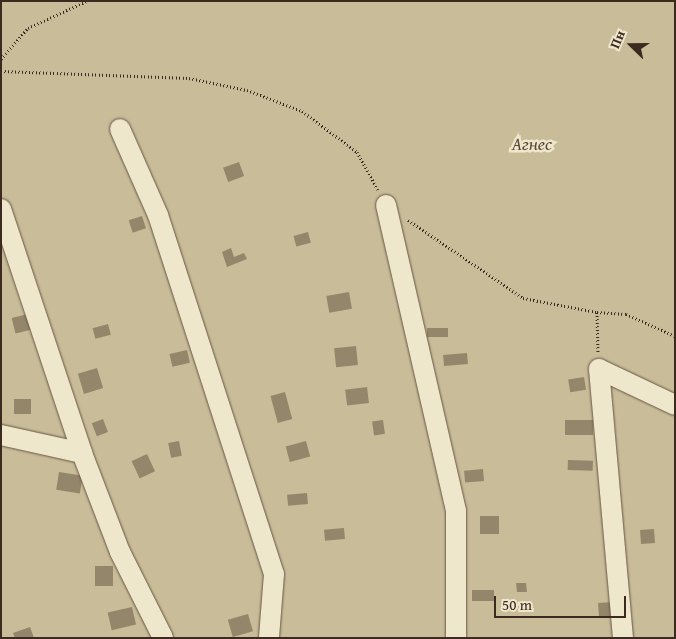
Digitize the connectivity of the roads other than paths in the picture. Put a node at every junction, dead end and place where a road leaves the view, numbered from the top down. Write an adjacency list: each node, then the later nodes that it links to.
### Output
1 (120, 129): 8 (lane)
2 (386, 206): 9 (lane)
3 (1, 209): 6 (lane)
4 (675, 406): 10 (lane)
5 (1, 435): 6 (lane)
6 (82, 454): 7 (lane)
7 (163, 638)
8 (269, 638)
9 (456, 638)
10 (624, 638)

